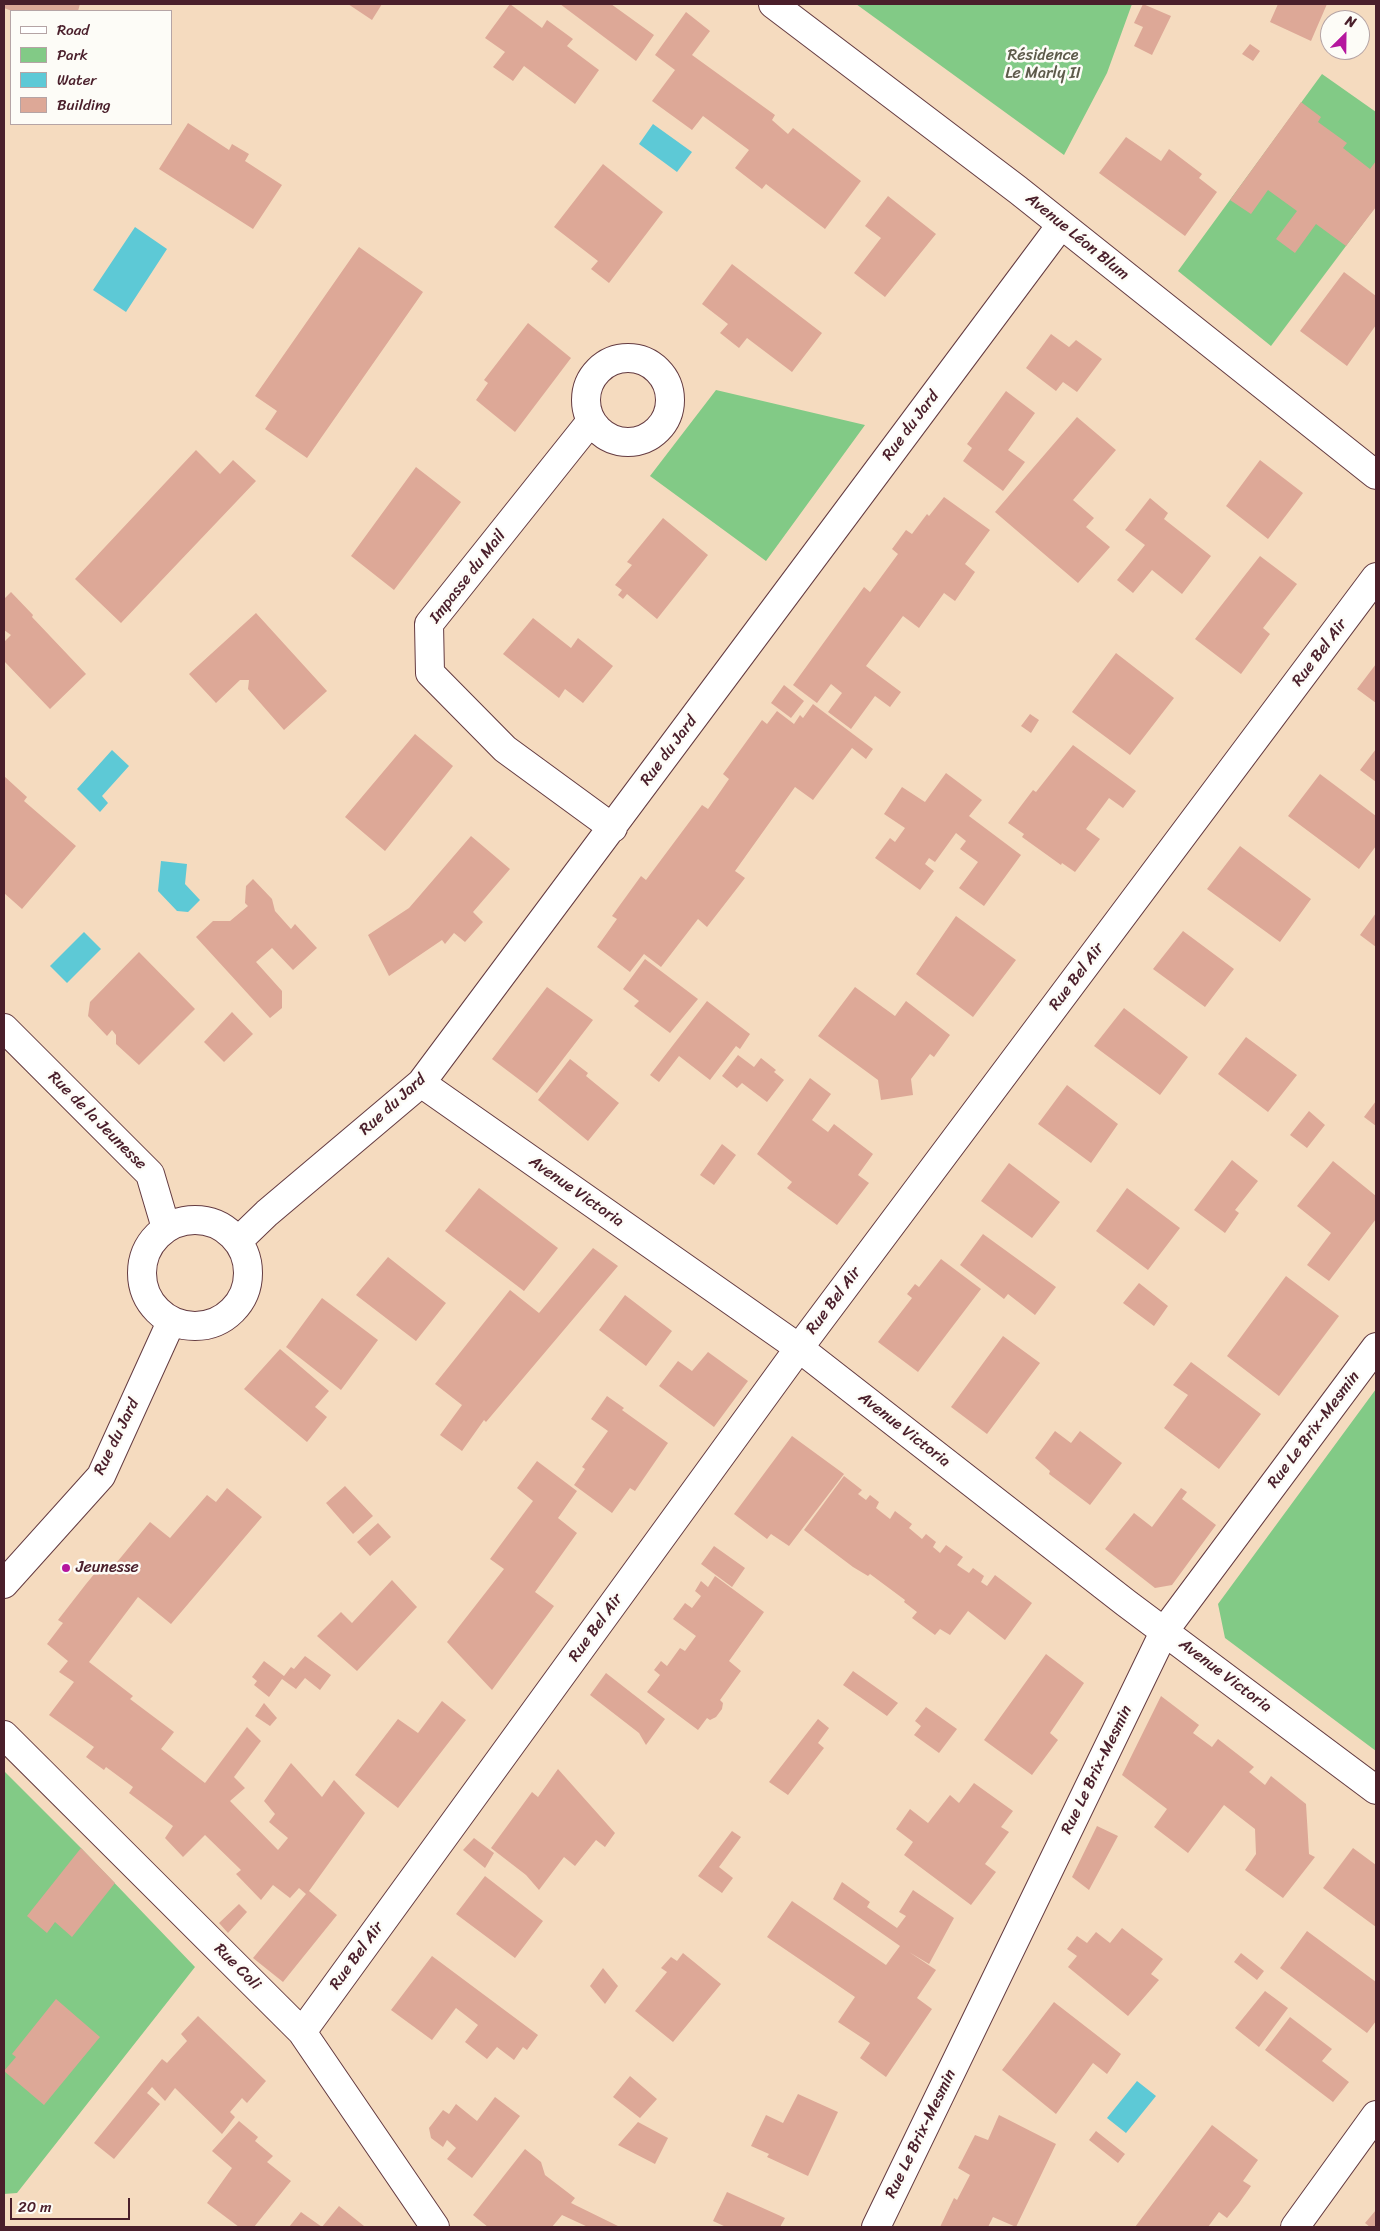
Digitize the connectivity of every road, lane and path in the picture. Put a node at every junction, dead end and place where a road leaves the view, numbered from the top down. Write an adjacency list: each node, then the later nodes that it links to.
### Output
1 (773, 4): 2 (street, Avenue Léon Blum)
2 (1061, 224): 4 (street, Avenue Léon Blum); 6 (street, Rue du Jard)
3 (591, 421): 6 (street, Impasse du Mail)
4 (1376, 475)
5 (1376, 577): 13 (street, Rue Bel Air)
6 (613, 828): 8 (street, Rue du Jard)
7 (4, 1028): 9 (street, Rue de la Jeunesse)
8 (421, 1083): 10 (street, Rue du Jard); 13 (street, Avenue Victoria)
9 (166, 1228): 10 (street); 11 (street)
10 (238, 1241): 11 (street)
11 (171, 1322): 14 (street, Rue du Jard)
12 (1376, 1347): 15 (street, Rue Le Brix-Mesmin)
13 (799, 1348): 15 (street, Avenue Victoria); 18 (street, Rue Bel Air)
14 (4, 1584)
15 (1165, 1630): 17 (street, Avenue Victoria); 21 (street, Rue Le Brix-Mesmin)
16 (4, 1735): 18 (street, Rue Coli)
17 (1376, 1790)
18 (302, 2032): 20 (street, Rue Coli)
19 (1376, 2115): 22 (street)
20 (435, 2227)
21 (876, 2227)
22 (1295, 2227)

